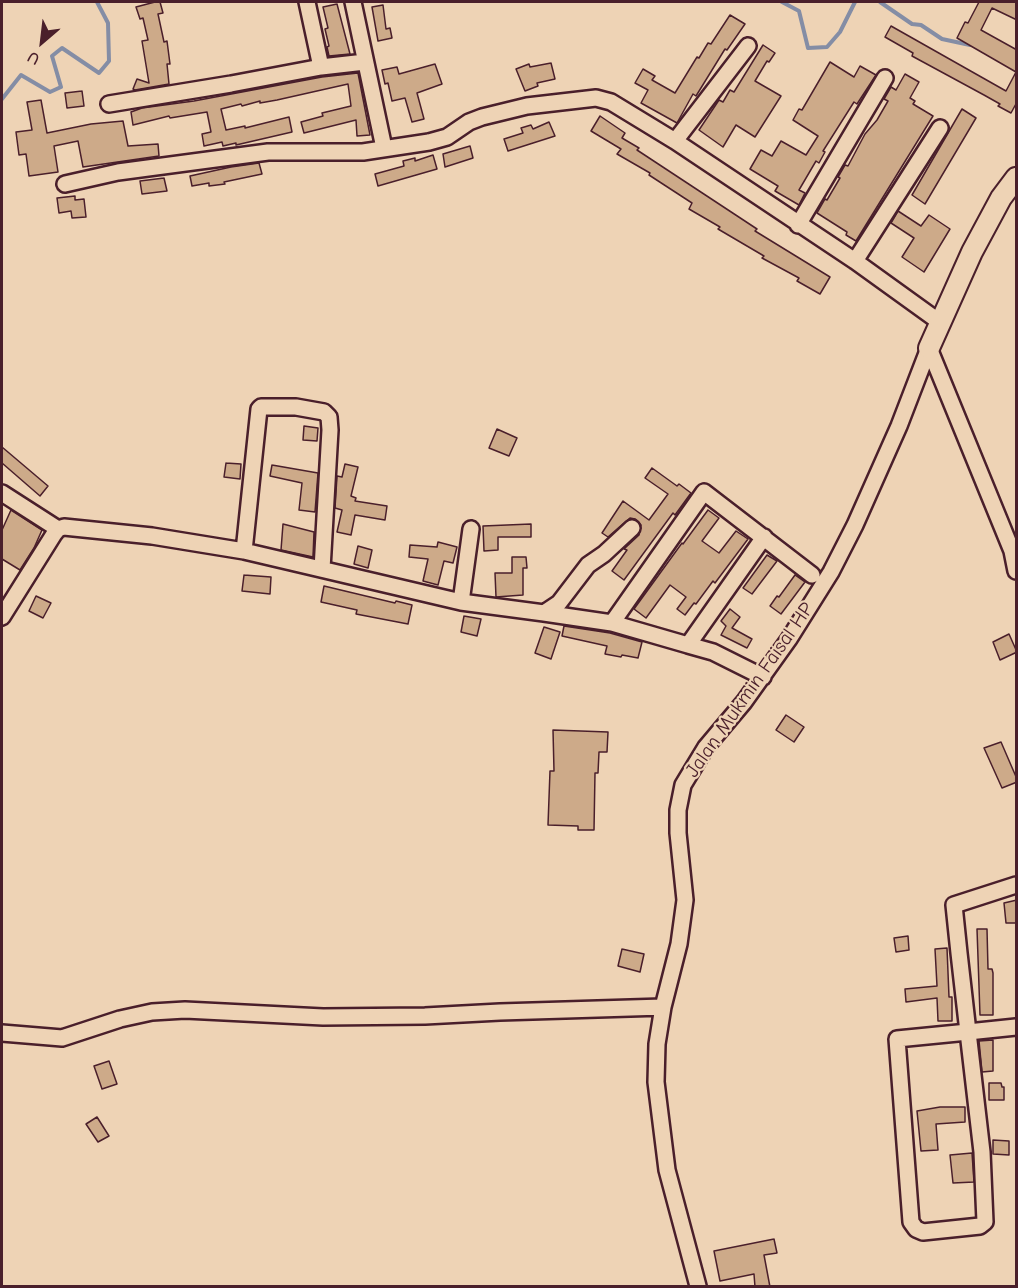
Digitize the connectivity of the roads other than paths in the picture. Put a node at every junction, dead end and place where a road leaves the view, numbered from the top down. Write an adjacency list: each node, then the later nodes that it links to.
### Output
1 (307, 2): 5 (street)
2 (353, 2): 4 (street)
3 (748, 46): 9 (street)
4 (365, 62): 5 (street); 10 (street)
5 (321, 67): 7 (street)
6 (885, 78): 14 (street)
7 (110, 104)
8 (940, 128): 15 (street)
9 (675, 141): 10 (street); 14 (street)
10 (384, 148): 12 (street)
11 (1017, 178): 13 (street, Jalan Mukmin Faisal HP)
12 (65, 184)
13 (1009, 194): 16 (street, Jalan Mukmin Faisal HP)
14 (798, 225): 15 (street)
15 (855, 261): 16 (street)
16 (941, 323): 17 (street, Jalan Mukmin Faisal HP)
17 (929, 348): 25 (street); 32 (street, Jalan Mukmin Faisal HP)
18 (2, 493): 20 (street)
19 (632, 528): 28 (street)
20 (58, 529): 23 (street); 29 (street)
21 (471, 529): 27 (street)
22 (764, 537): 26 (street); 30 (street); 31 (street)
23 (244, 551): 24 (street); 24 (street)
24 (322, 569): 27 (street)
25 (1017, 571)
26 (812, 574)
27 (461, 602): 28 (street)
28 (544, 613): 30 (street)
29 (2, 617)
30 (612, 623): 31 (street)
31 (688, 645): 32 (street)
32 (763, 677): 34 (street, Jalan Mukmin Faisal HP)
33 (1017, 885): 36 (street)
34 (663, 1007): 37 (street); 38 (street, Jalan Mukmin Faisal HP)
35 (1017, 1027): 36 (street)
36 (968, 1032): 36 (street)
37 (2, 1033)
38 (698, 1287)

